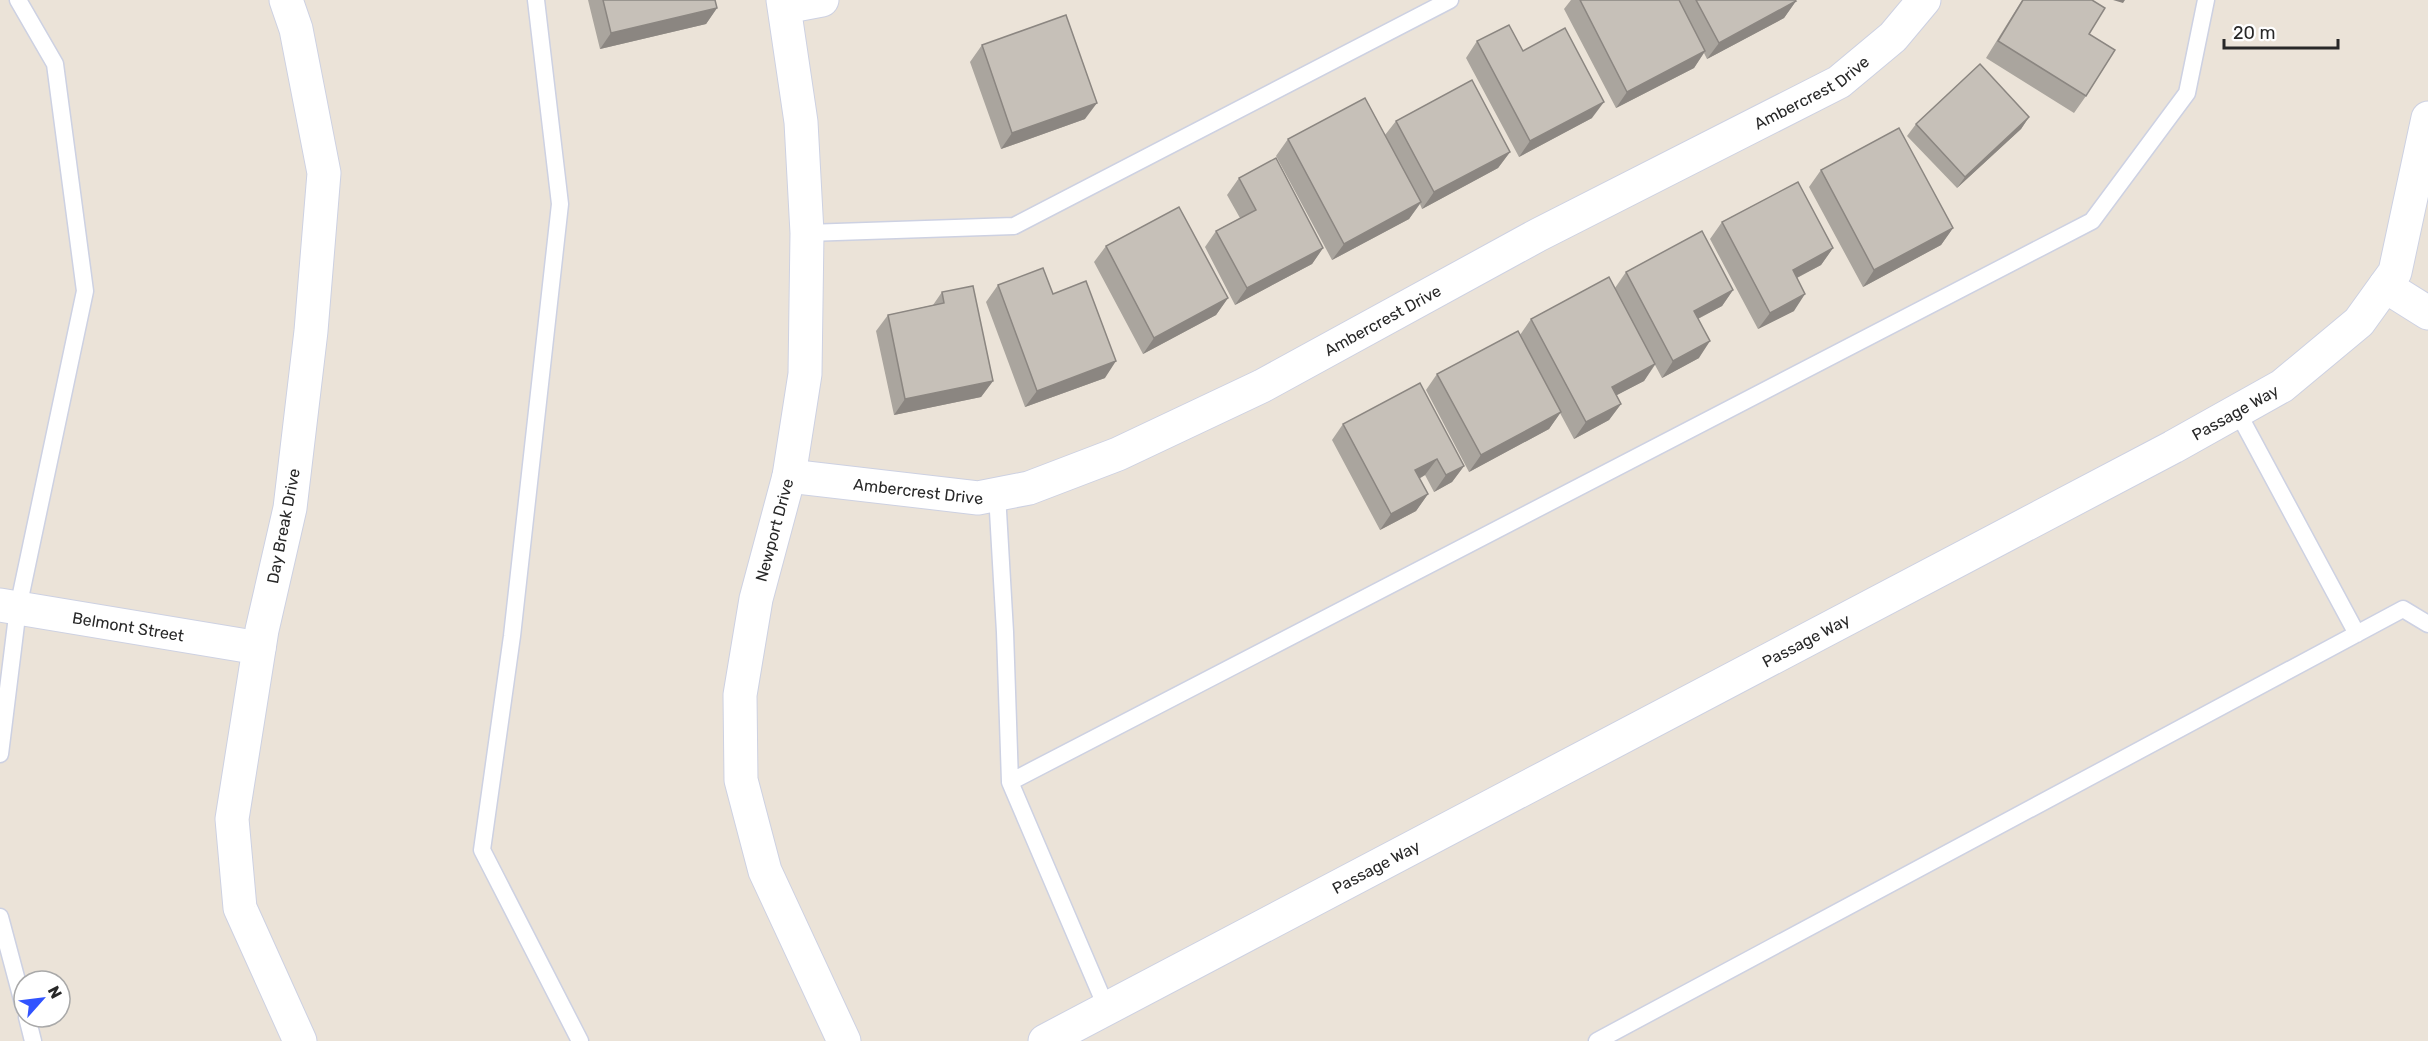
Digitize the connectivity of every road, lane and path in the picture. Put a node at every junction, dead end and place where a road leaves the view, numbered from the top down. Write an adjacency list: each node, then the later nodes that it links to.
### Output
1 (18, 0): 16 (lane)
2 (286, 0): 19 (street, Day Break Drive)
3 (536, 0): 26 (lane)
4 (822, 0): 8 (street)
5 (1450, 0): 10 (lane)
6 (1924, 0): 15 (street, Ambercrest Drive)
7 (2206, 0): 21 (lane)
8 (784, 3): 10 (street, Newport Drive)
9 (2428, 118): 11 (street, Passage Way)
10 (807, 232): 14 (street, Newport Drive)
11 (2385, 286): 12 (street); 13 (street, Passage Way)
12 (2428, 312)
13 (2237, 411): 18 (lane); 24 (street, Passage Way)
14 (789, 476): 15 (street, Ambercrest Drive); 27 (street, Newport Drive)
15 (997, 494): 21 (lane)
16 (9, 606): 19 (street, Belmont Street); 20 (lane)
17 (2428, 624): 18 (lane)
18 (2357, 634): 29 (lane)
19 (259, 648): 25 (street, Day Break Drive)
20 (0, 754)
21 (1010, 782): 24 (lane)
22 (0, 917): 23 (lane)
23 (14, 969)
24 (1107, 1008): 28 (street, Passage Way)
25 (300, 1041)
26 (580, 1041)
27 (844, 1041)
28 (1045, 1041)
29 (1598, 1041)

